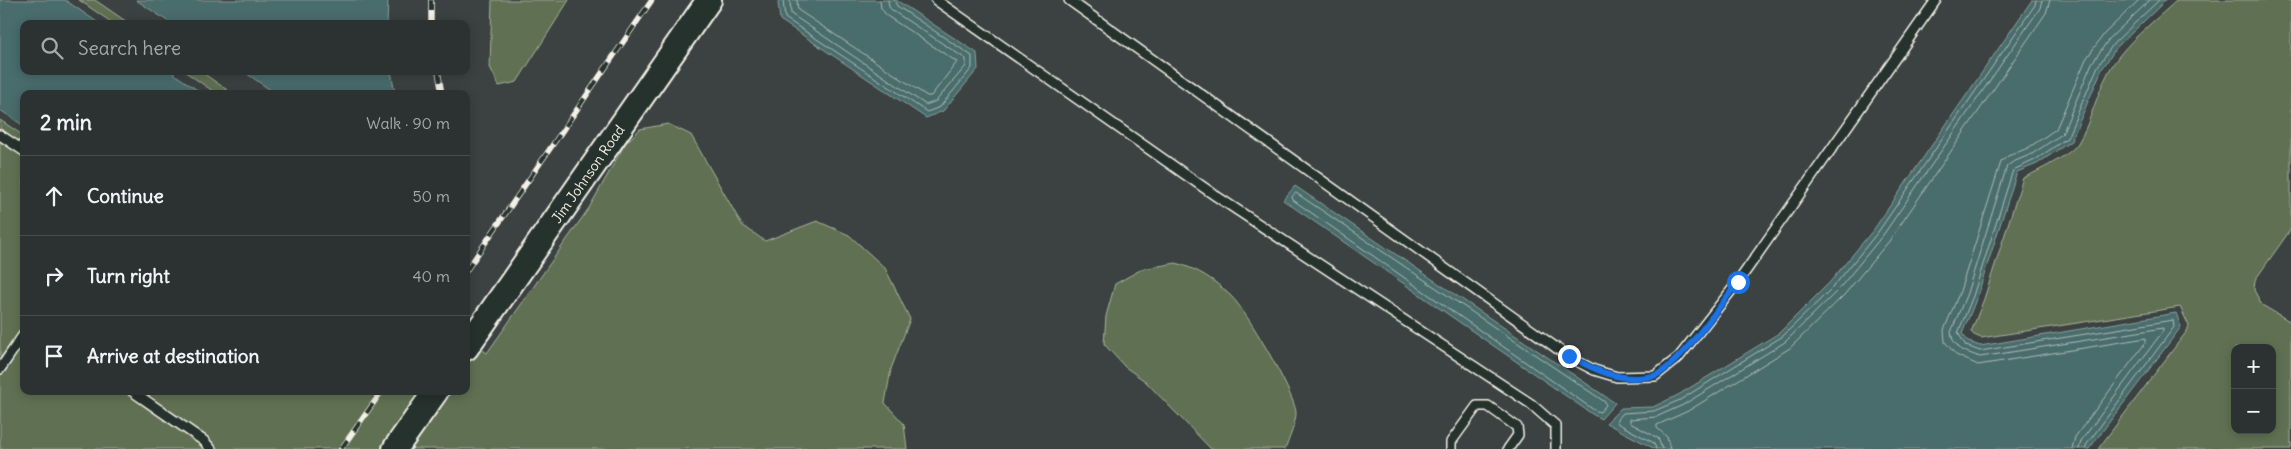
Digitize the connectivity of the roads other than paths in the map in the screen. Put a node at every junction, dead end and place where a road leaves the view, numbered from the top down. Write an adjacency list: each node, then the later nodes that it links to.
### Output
1 (709, 0): 8 (street, Jim Johnson Road)
2 (936, 0): 16 (lane)
3 (1069, 0): 4 (lane)
4 (1936, 0)
5 (0, 135): 6 (lane)
6 (20, 148)
7 (20, 340): 9 (lane)
8 (470, 342)
9 (0, 369)
10 (138, 395): 12 (lane)
11 (433, 395): 13 (street)
12 (211, 449)
13 (395, 449)
14 (1451, 449): 15 (lane)
15 (1508, 449)
16 (1556, 449)

